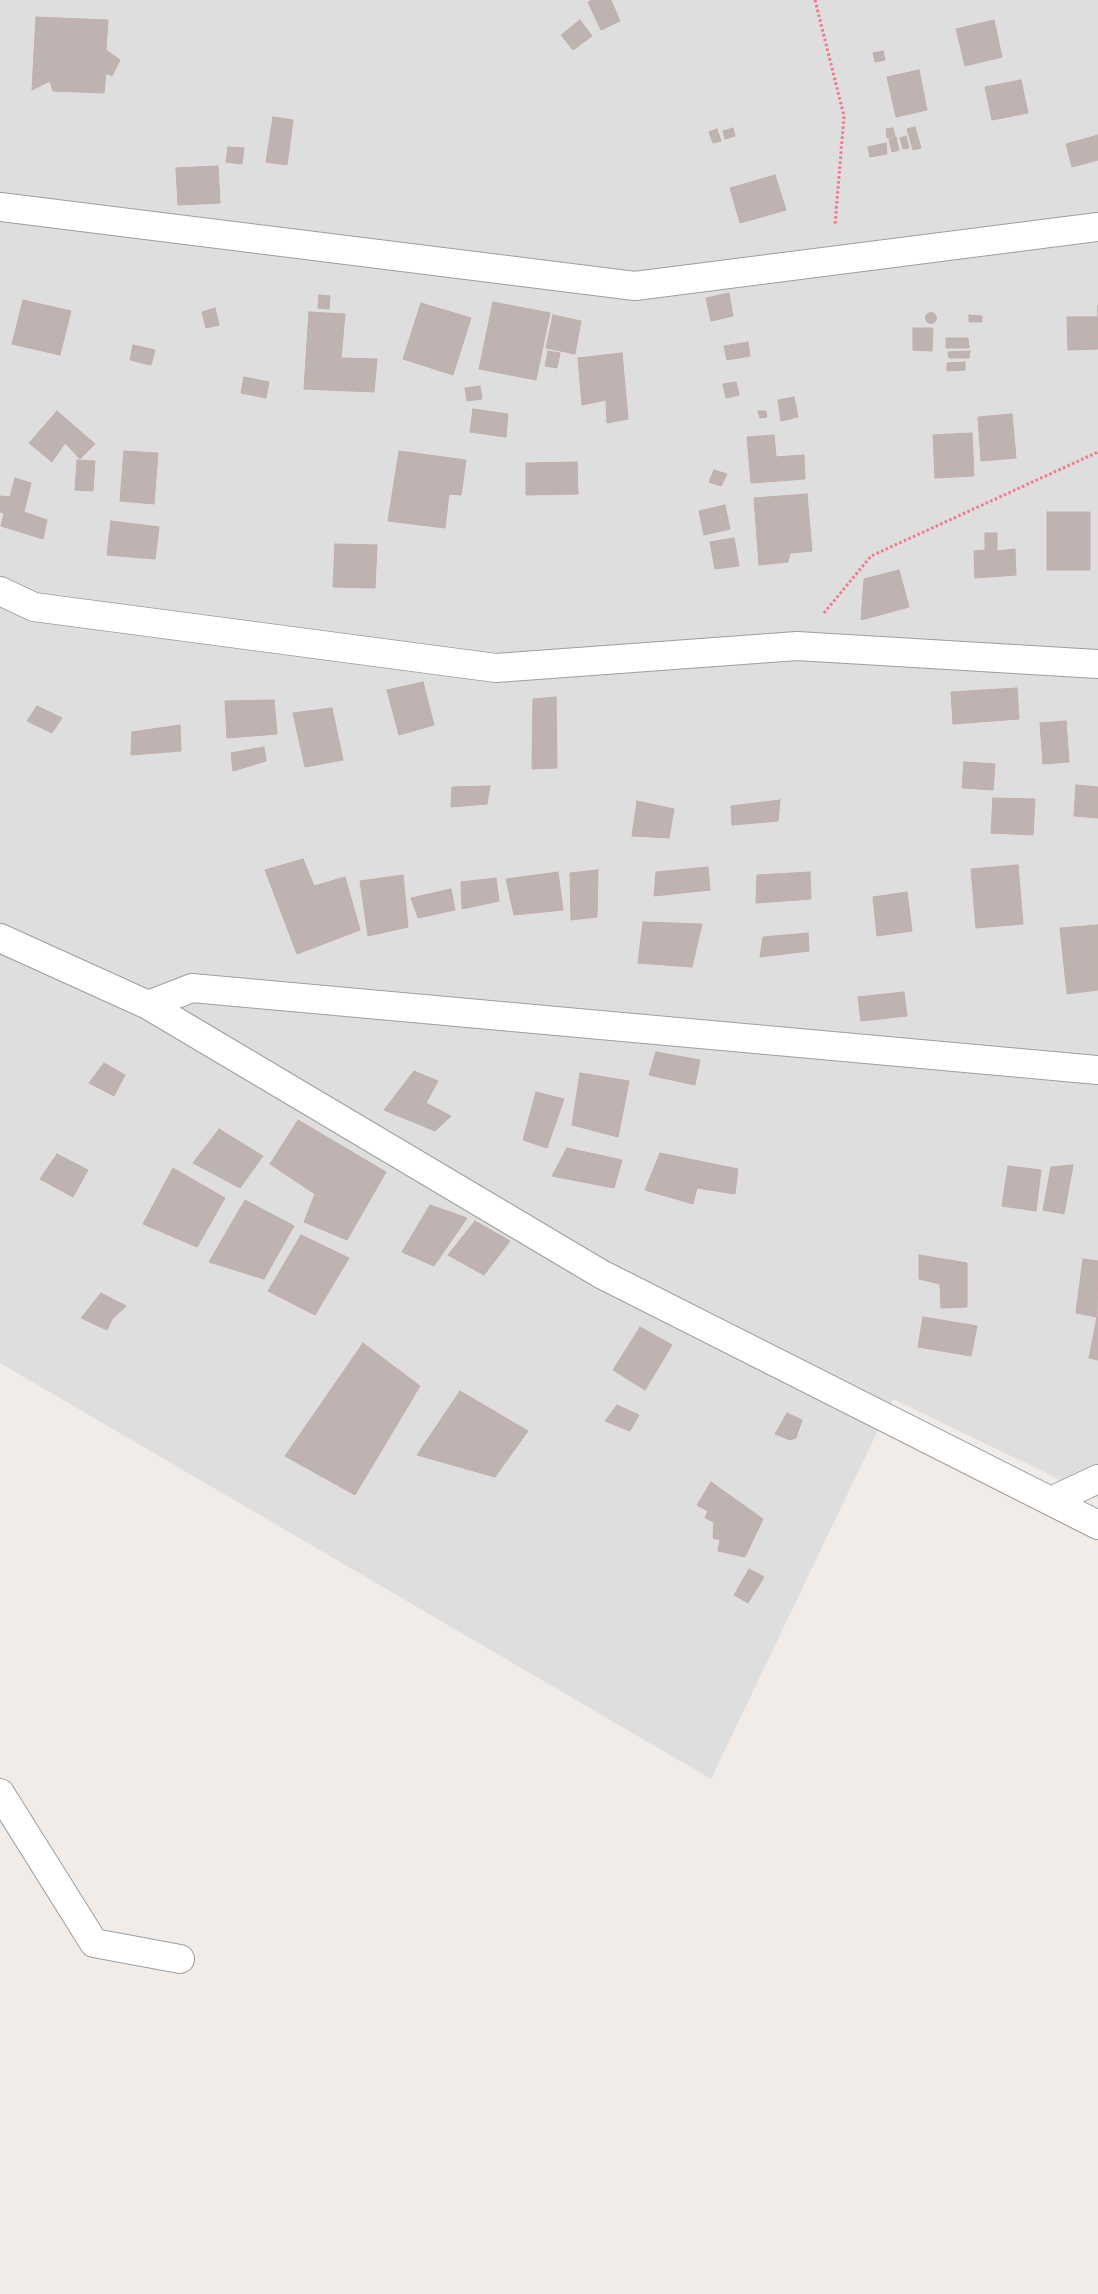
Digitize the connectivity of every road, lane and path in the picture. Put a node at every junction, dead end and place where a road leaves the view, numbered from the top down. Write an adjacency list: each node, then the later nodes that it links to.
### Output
1 (815, 0): 4 (path)
2 (0, 207): 4 (street)
3 (1098, 227): 4 (street)
4 (832, 261)
5 (1098, 452): 7 (path)
6 (0, 591): 7 (street)
7 (797, 646): 8 (street)
8 (1098, 664)
9 (0, 938): 10 (street)
10 (148, 1005): 11 (street); 13 (street)
11 (1098, 1070)
12 (1098, 1479): 13 (street)
13 (1051, 1501): 14 (street)
14 (1098, 1525)
15 (0, 1792): 16 (street)
16 (180, 1959)

